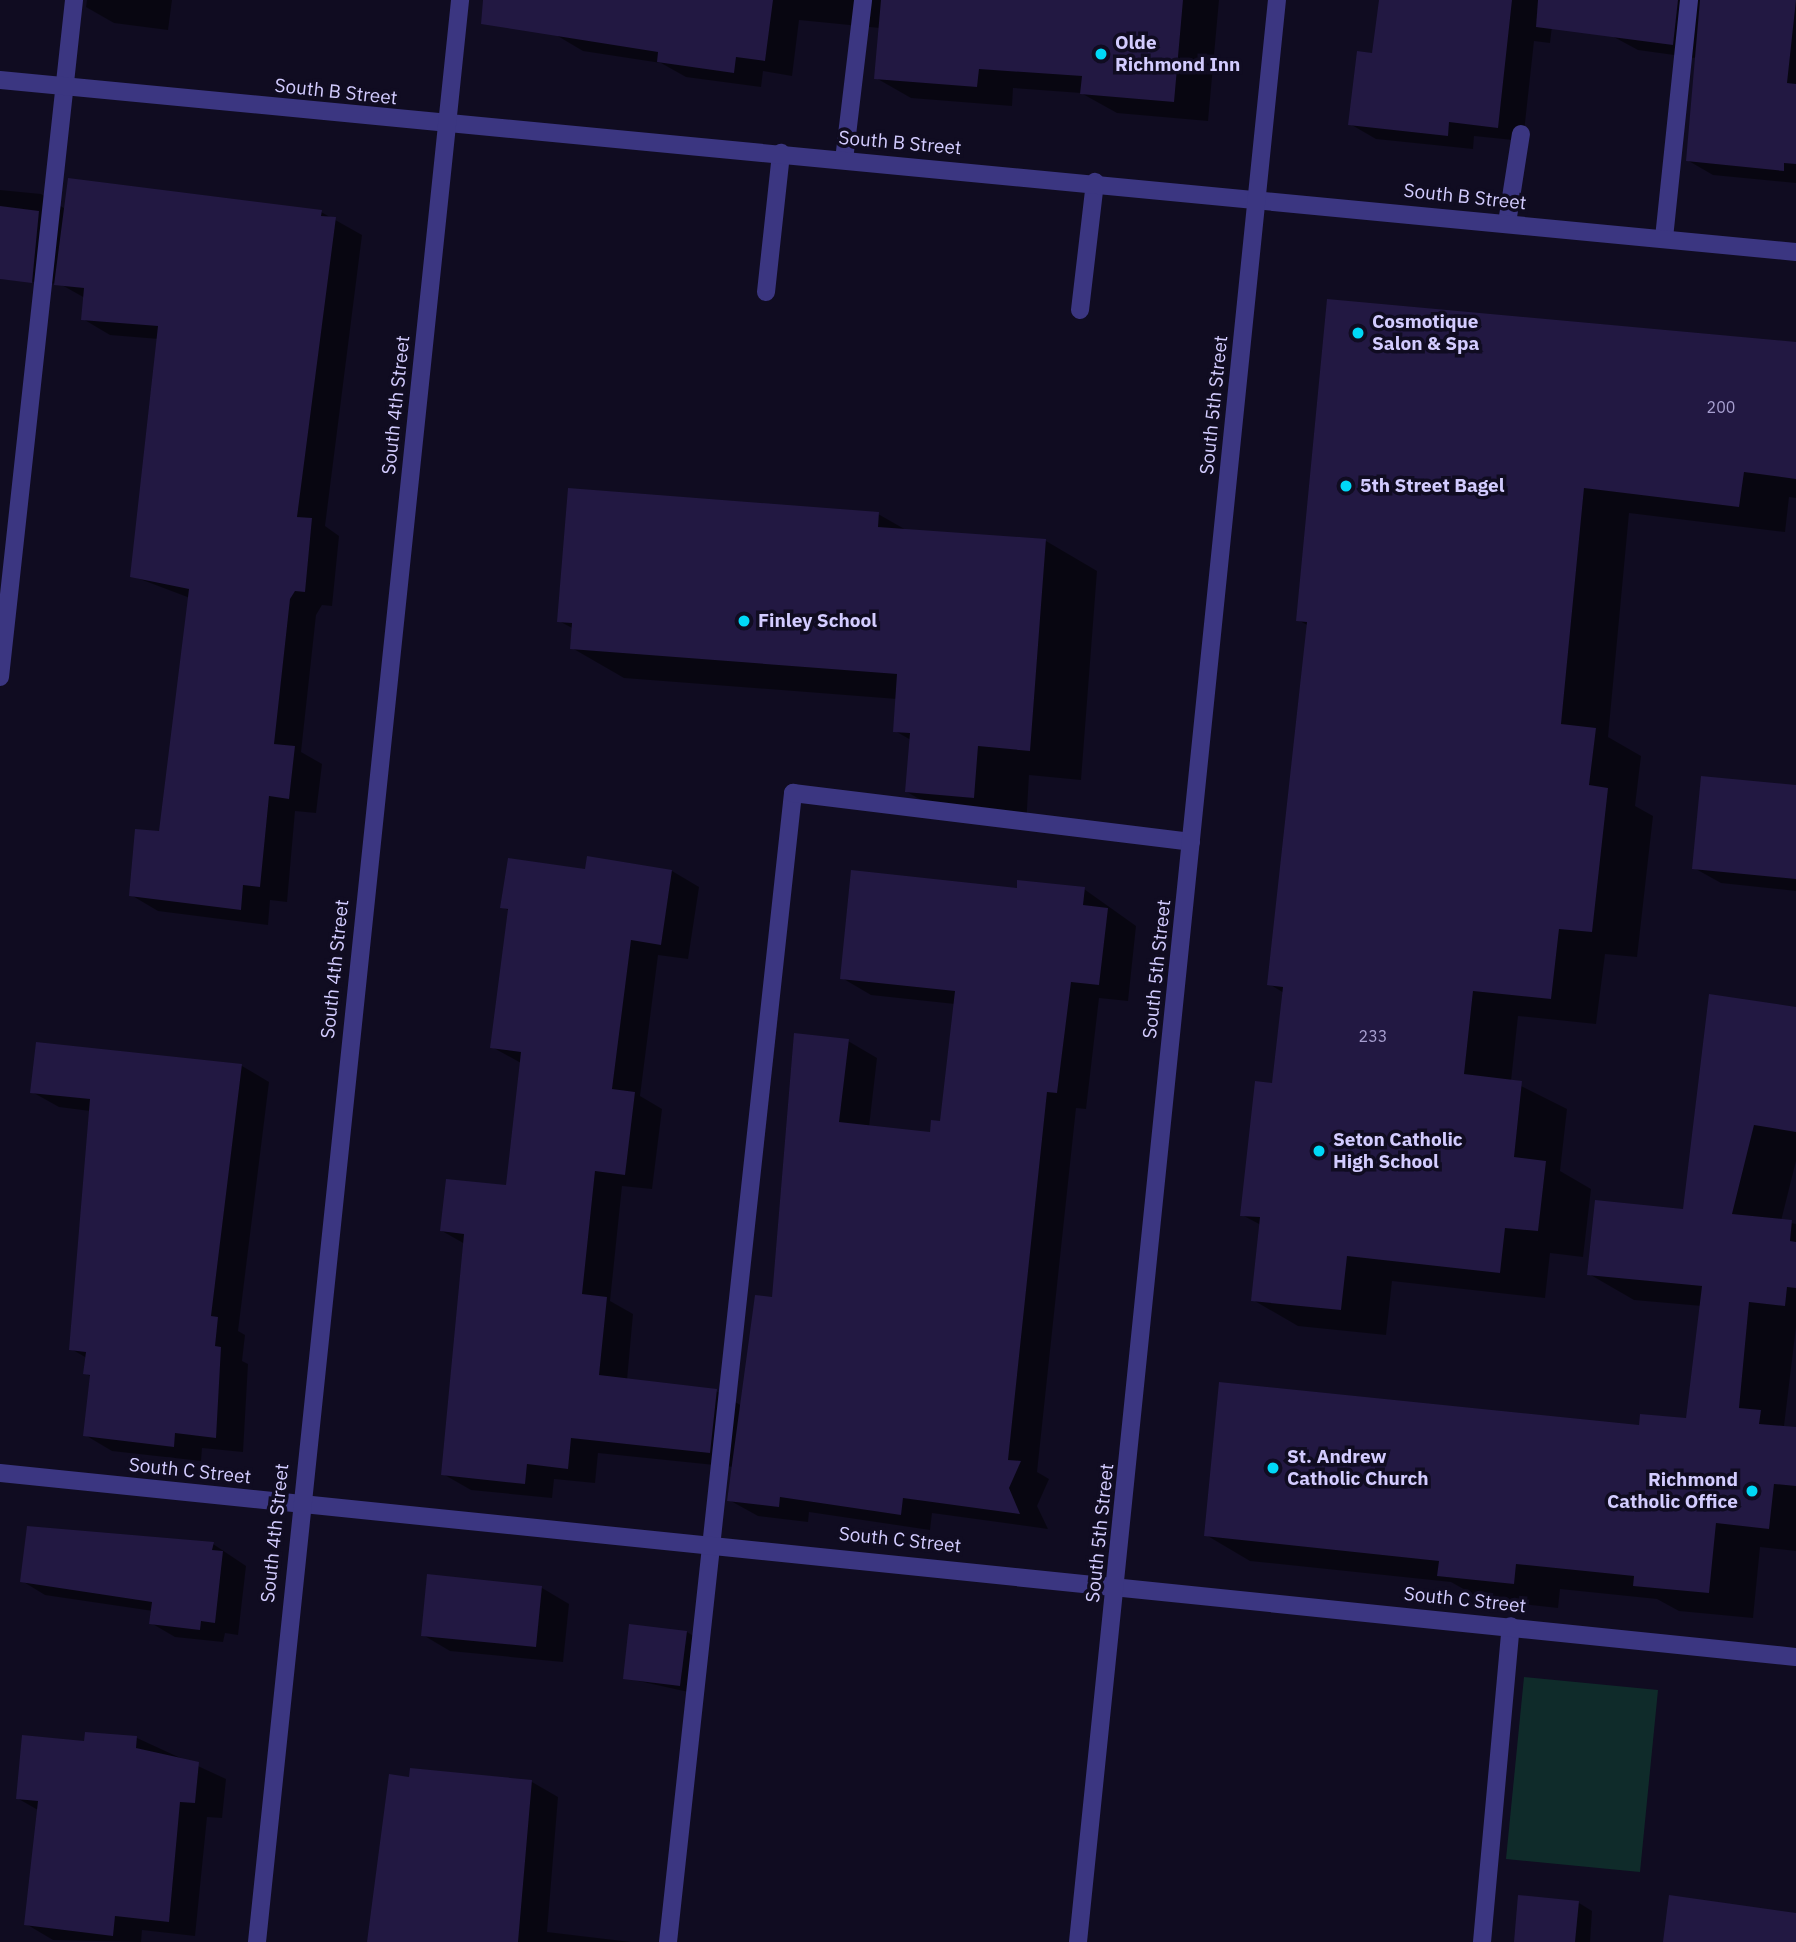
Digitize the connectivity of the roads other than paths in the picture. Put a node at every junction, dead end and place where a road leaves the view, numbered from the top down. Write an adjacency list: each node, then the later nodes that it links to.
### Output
1 (74, 0): 7 (street)
2 (460, 0): 8 (street, South 4th Street)
3 (863, 0): 11 (street)
4 (1277, 0): 13 (street, South 5th Street)
5 (1689, 0): 15 (street)
6 (0, 80): 7 (street, South B Street)
7 (65, 86): 8 (street, South B Street); 19 (street)
8 (448, 124): 10 (street, South B Street); 22 (street, South 4th Street)
9 (1521, 134): 14 (street)
10 (781, 153): 11 (street, South B Street); 17 (street)
11 (844, 160): 12 (street, South B Street)
12 (1095, 182): 13 (street, South B Street); 18 (street)
13 (1256, 196): 14 (street, South B Street); 20 (street, South 5th Street)
14 (1507, 223): 15 (street, South B Street)
15 (1664, 239): 16 (street, South B Street)
16 (1796, 252)
17 (766, 292)
18 (1080, 310)
19 (0, 677)
20 (1191, 842): 23 (street); 24 (street, South 5th Street)
21 (0, 1473): 22 (street, South C Street)
22 (299, 1502): 23 (street, South C Street); 27 (street, South 4th Street)
23 (710, 1543): 24 (street, South C Street); 28 (street)
24 (1116, 1583): 25 (street, South C Street); 29 (street, South 5th Street)
25 (1511, 1626): 26 (street, South C Street); 30 (street)
26 (1796, 1657)
27 (257, 1942)
28 (668, 1942)
29 (1078, 1942)
30 (1482, 1942)

